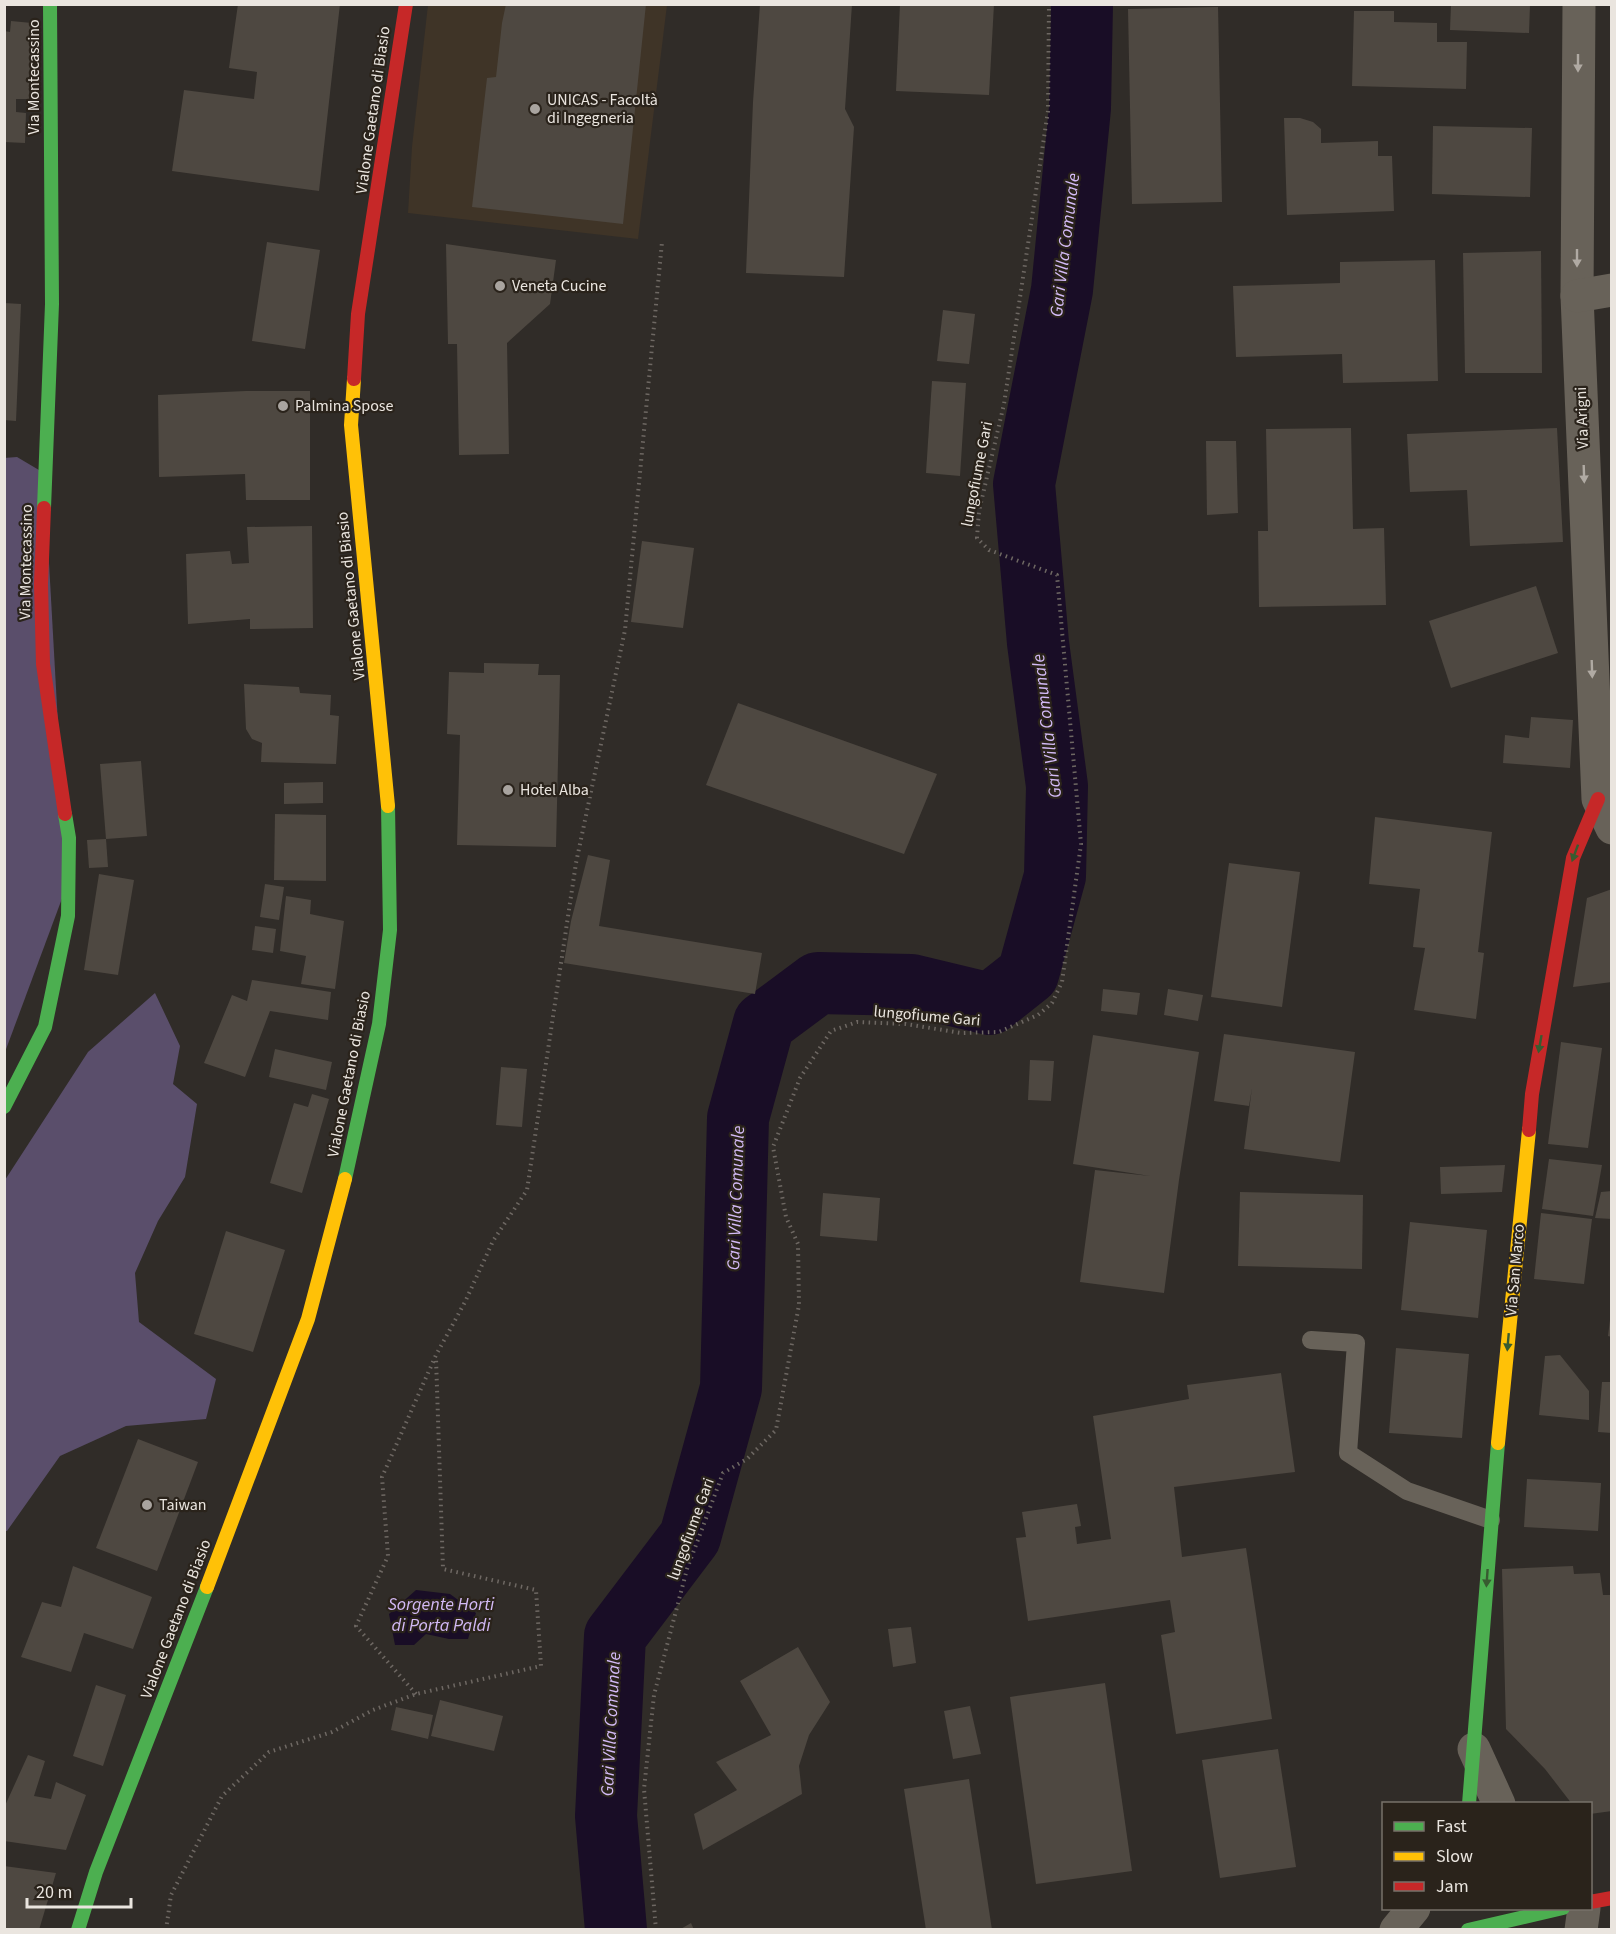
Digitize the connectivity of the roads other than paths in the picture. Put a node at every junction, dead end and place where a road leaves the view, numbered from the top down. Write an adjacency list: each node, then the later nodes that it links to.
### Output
1 (50, 4): 9 (street, Via Montecassino)
2 (406, 4): 20 (street, Vialone Gaetano di Biasio)
3 (1579, 4): 5 (street, Via Arigni, one-way to 5)
4 (1611, 290): 5 (street)
5 (1577, 296): 6 (street, Via Arigni, one-way to 6)
6 (1601, 625): 7 (street, Via Arigni, one-way to 7)
7 (1598, 799): 8 (street, Via Arigni); 11 (street, Via San Marco, one-way to 11)
8 (1611, 828)
9 (4, 1107)
10 (1311, 1340): 11 (lane)
11 (1491, 1520): 12 (street, Via San Marco, one-way to 12)
12 (1474, 1749): 13 (street, Via San Marco); 14 (street, Via San Marco)
13 (1469, 1802)
14 (1498, 1802)
15 (1611, 1898): 16 (street)
16 (1592, 1902)
17 (1412, 1910): 21 (street)
18 (1554, 1910): 22 (street)
19 (1584, 1910): 23 (street)
20 (78, 1929)
21 (1396, 1929)
22 (1468, 1929)
23 (1581, 1929)

